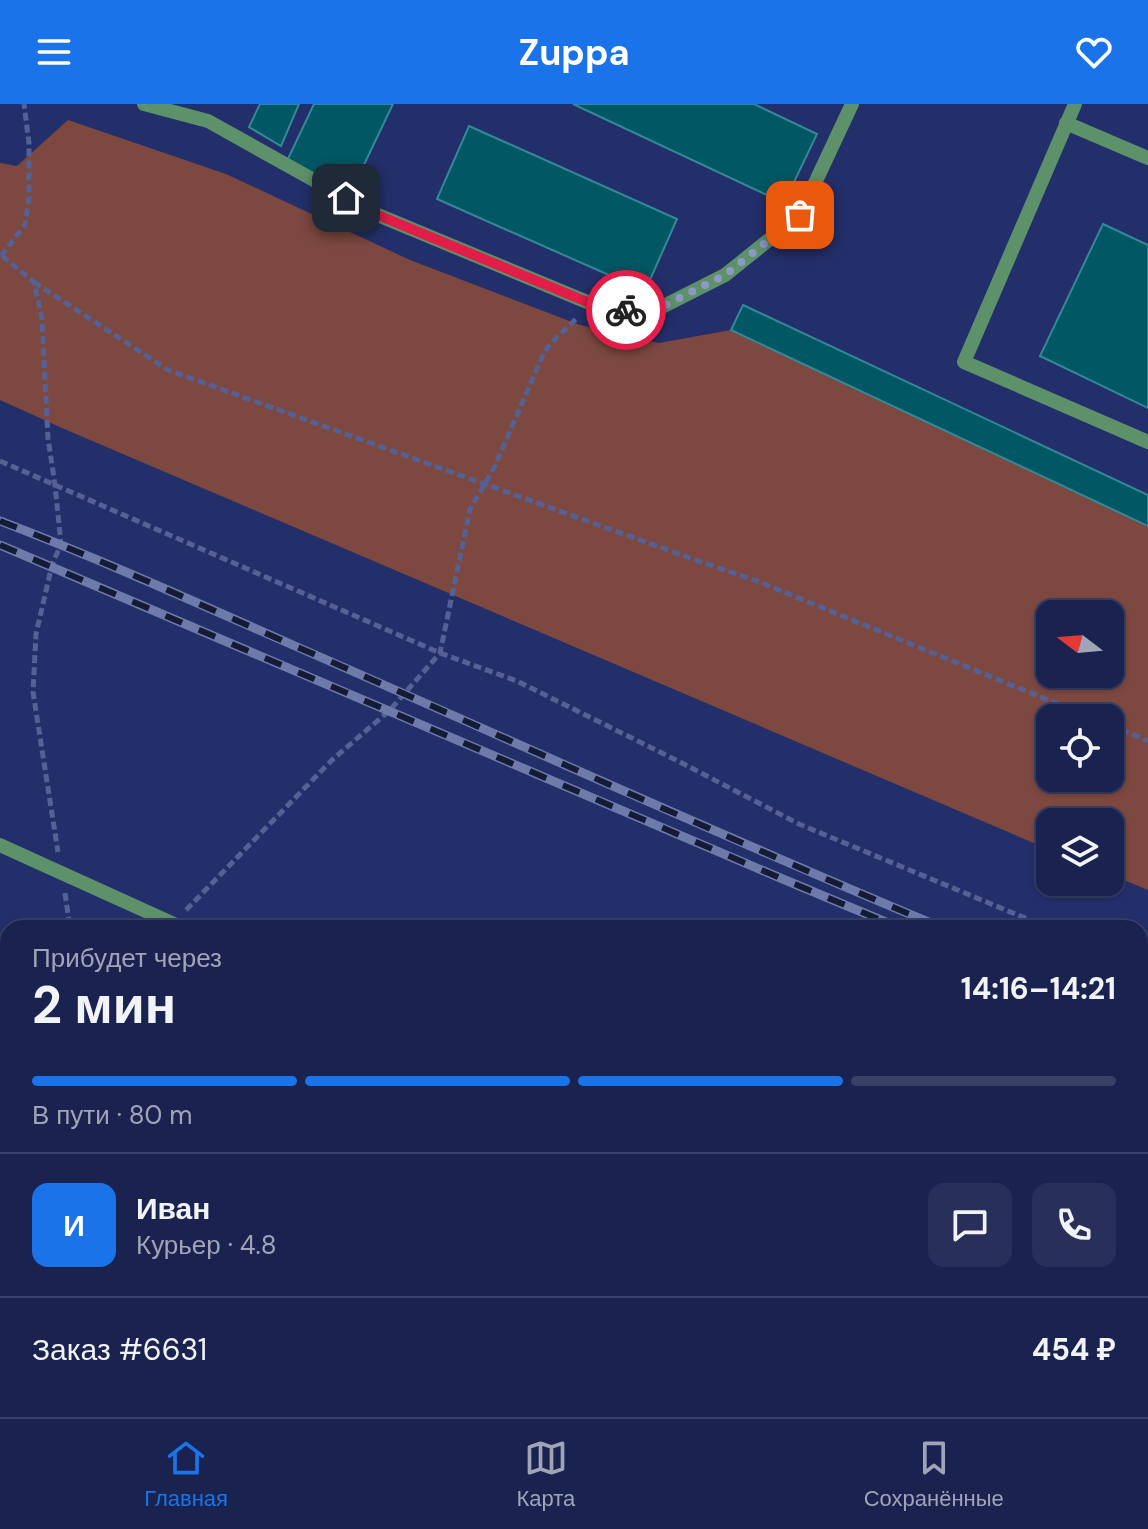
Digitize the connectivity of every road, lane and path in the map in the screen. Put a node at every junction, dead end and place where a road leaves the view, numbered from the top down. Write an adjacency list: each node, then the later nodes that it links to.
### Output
1 (24, 104): 7 (path)
2 (144, 104): 9 (street)
3 (852, 104): 9 (street)
4 (1075, 104): 5 (street)
5 (1066, 123): 6 (street); 10 (street)
6 (1148, 158)
7 (1, 256): 8 (path)
8 (34, 282): 12 (path); 13 (path)
9 (592, 304): 12 (path)
10 (1148, 442)
11 (0, 461): 13 (path)
12 (484, 484): 14 (path); 15 (path)
13 (55, 485): 14 (path); 19 (path)
14 (440, 653): 22 (path); 23 (path)
15 (1058, 704)
16 (1124, 731): 17 (path)
17 (1148, 741)
18 (0, 845): 19 (street)
19 (62, 873): 20 (path); 21 (street)
20 (69, 920)
21 (165, 920)
22 (184, 920)
23 (1030, 920)

